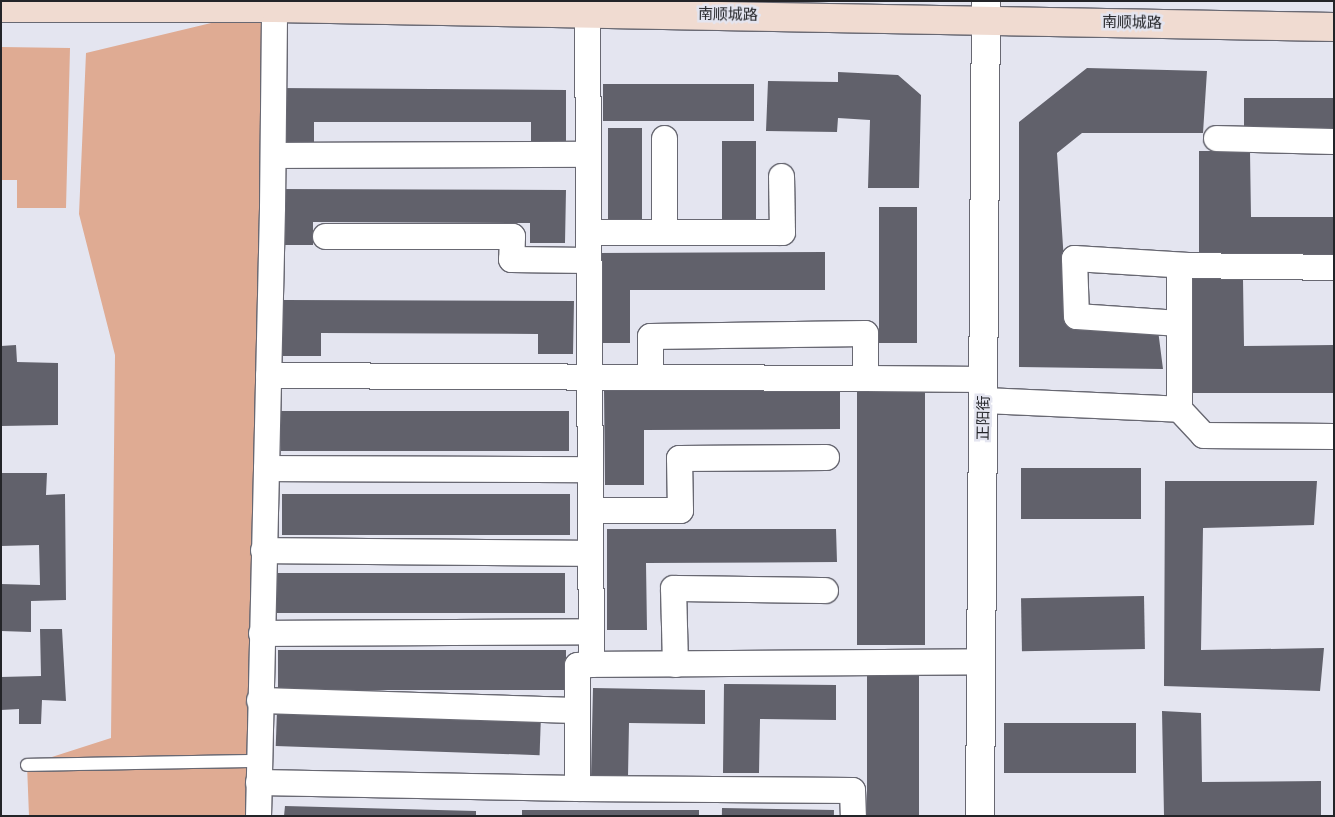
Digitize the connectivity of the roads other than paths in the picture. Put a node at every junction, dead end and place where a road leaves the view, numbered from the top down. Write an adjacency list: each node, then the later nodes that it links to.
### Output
1 (1, 8): 2 (main road, 南顺城路)
2 (274, 8): 4 (main road, 南顺城路); 10 (street)
3 (987, 10): 4 (main road, 南顺城路); 5 (main road, 南顺城路); 23 (street, 正阳街)
4 (587, 13): 9 (street)
5 (1334, 27)
6 (664, 138): 13 (street)
7 (1216, 138): 8 (street)
8 (1334, 141)
9 (588, 154): 10 (street); 12 (street)
10 (273, 155): 19 (street)
11 (781, 176): 13 (street)
12 (588, 232): 13 (street); 15 (street)
13 (664, 232)
14 (325, 236): 15 (street)
15 (588, 260): 20 (street)
16 (1188, 265): 17 (street); 18 (street); 18 (street)
17 (1334, 267)
18 (1179, 323): 24 (street)
19 (268, 375): 20 (street); 27 (street)
20 (589, 376): 21 (street); 28 (street)
21 (650, 377): 22 (street); 22 (street)
22 (865, 378): 23 (street)
23 (984, 390): 24 (street); 35 (street, 正阳街)
24 (1178, 409): 25 (street)
25 (1334, 436)
26 (826, 457): 29 (street)
27 (266, 468): 28 (street); 30 (street)
28 (590, 469): 29 (street)
29 (590, 510): 31 (street)
30 (263, 550): 31 (street); 34 (street)
31 (590, 553): 33 (street)
32 (825, 590): 37 (street)
33 (591, 631): 34 (street); 36 (street)
34 (261, 633): 38 (street)
35 (982, 662): 37 (street); 45 (street, 正阳街)
36 (591, 664): 37 (street); 39 (street)
37 (675, 664)
38 (259, 700): 39 (street); 41 (street)
39 (578, 710): 42 (street)
40 (27, 765): 41 (lane)
41 (258, 772): 42 (street); 43 (street)
42 (578, 788): 44 (street)
43 (258, 816)
44 (853, 816)
45 (980, 816)

